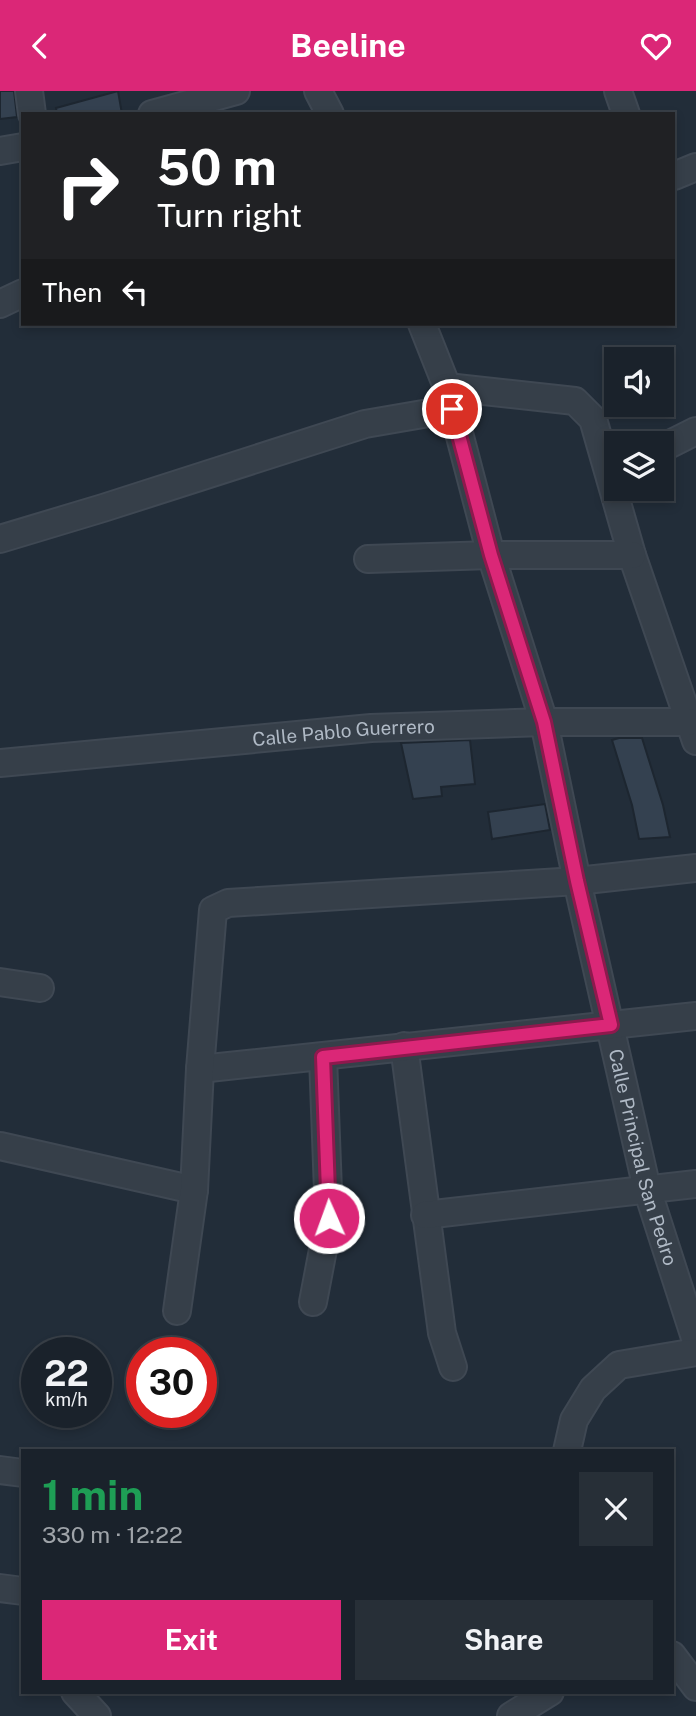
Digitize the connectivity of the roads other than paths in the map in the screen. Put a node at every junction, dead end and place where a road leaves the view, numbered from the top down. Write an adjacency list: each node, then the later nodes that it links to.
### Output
1 (29, 91): 5 (street)
2 (236, 91): 6 (street)
3 (318, 91): 7 (street)
4 (618, 91): 8 (street)
5 (33, 112)
6 (159, 112)
7 (329, 112)
8 (625, 112)
9 (21, 147): 10 (street)
10 (0, 151)
11 (696, 167): 12 (street)
12 (675, 176)
13 (21, 294): 14 (street)
14 (0, 304)
15 (423, 326): 16 (street, Calle Principal San Pedro)
16 (449, 398): 19 (street); 21 (street); 22 (street, Calle Principal San Pedro)
17 (696, 431): 18 (street)
18 (674, 443)
19 (604, 450)
20 (619, 501): 23 (street)
21 (0, 539)
22 (491, 555): 23 (street); 24 (street); 25 (street, Calle Principal San Pedro)
23 (632, 555): 26 (street)
24 (368, 559)
25 (544, 722): 26 (street, Calle Pablo Guerrero); 27 (street, Calle Pablo Guerrero); 29 (street, Calle Principal San Pedro)
26 (693, 731)
27 (0, 763)
28 (696, 868): 29 (street)
29 (577, 881): 33 (street, Calle Principal San Pedro); 36 (street)
30 (0, 982): 31 (street)
31 (40, 988)
32 (696, 1016): 33 (street)
33 (611, 1025): 34 (street); 40 (street, Calle Principal San Pedro)
34 (404, 1047): 35 (street); 41 (street)
35 (323, 1057): 36 (street); 42 (street)
36 (200, 1069): 39 (street)
37 (0, 1146): 39 (street)
38 (696, 1184): 40 (street)
39 (194, 1189): 43 (street)
40 (647, 1189): 41 (street); 44 (street, Calle Principal San Pedro)
41 (425, 1215): 46 (street)
42 (313, 1302)
43 (177, 1311)
44 (696, 1341)
45 (696, 1352): 47 (street)
46 (453, 1367)
47 (567, 1449)
48 (0, 1470): 49 (street)
49 (21, 1473)
50 (0, 1588): 51 (street)
51 (21, 1591)
52 (674, 1658): 53 (street)
53 (696, 1687)
54 (77, 1694): 56 (street)
55 (547, 1694): 57 (street)
56 (97, 1716)
57 (511, 1716)

